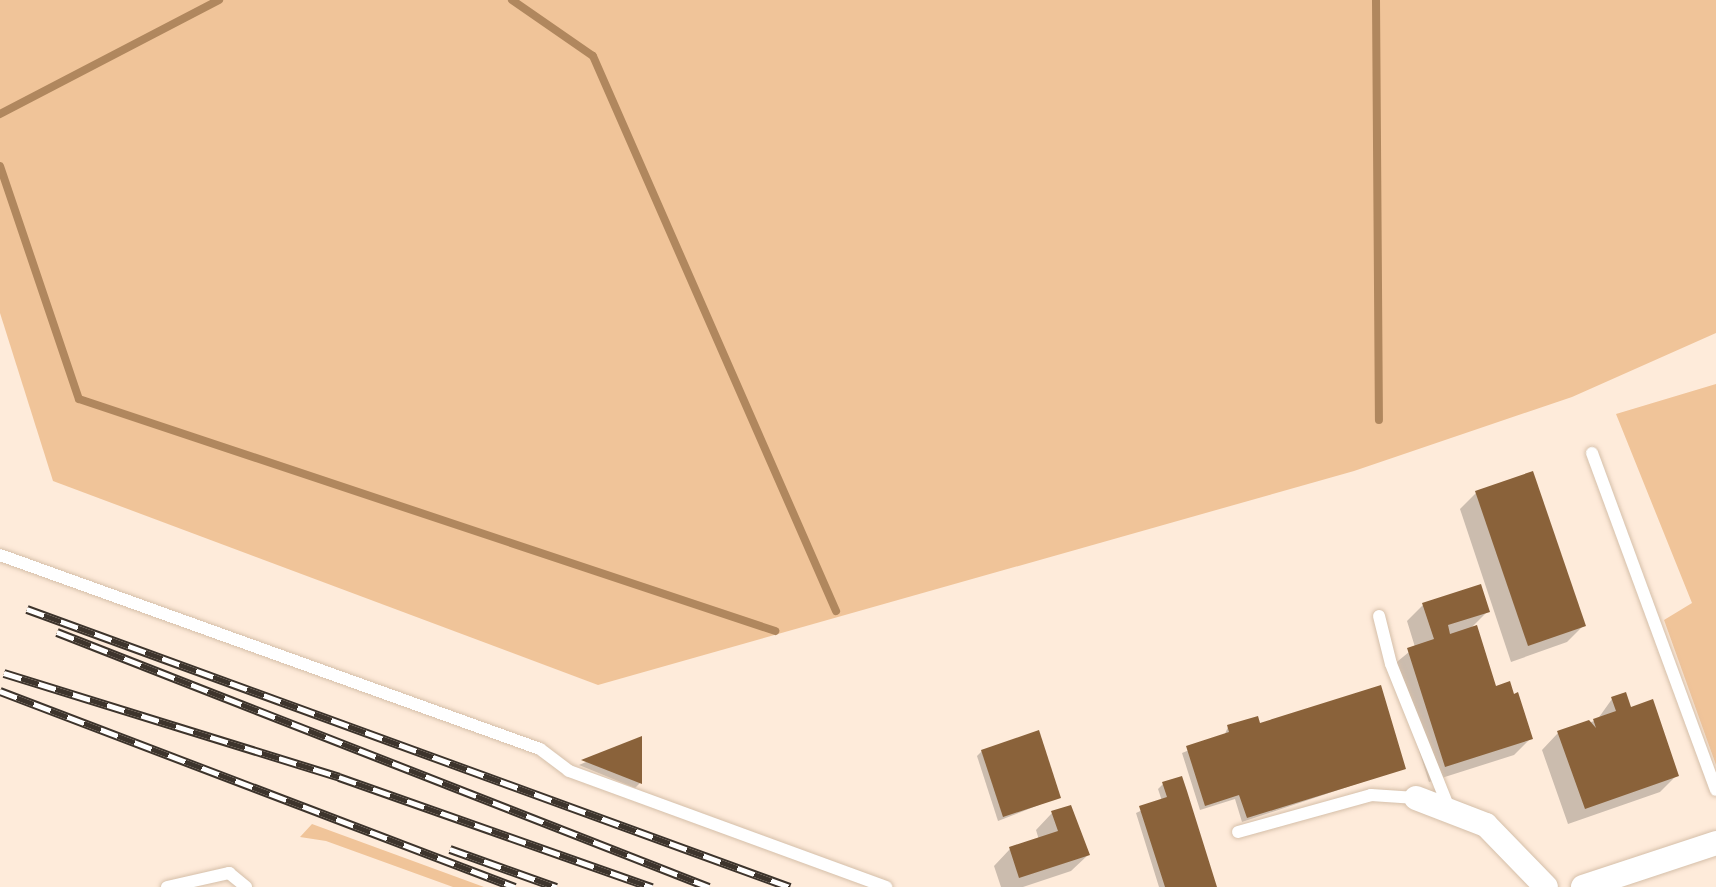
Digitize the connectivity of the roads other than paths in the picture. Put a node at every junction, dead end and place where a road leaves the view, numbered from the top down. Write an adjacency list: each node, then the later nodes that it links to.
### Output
1 (1592, 453): 4 (lane)
2 (0, 555): 11 (lane)
3 (1379, 616): 6 (lane)
4 (1716, 790)
5 (1416, 798): 6 (street); 7 (lane)
6 (1450, 811): 12 (street)
7 (1238, 832)
8 (1716, 843): 13 (street)
9 (167, 887): 10 (lane)
10 (246, 887)
11 (886, 887)
12 (1546, 887)
13 (1583, 887)

